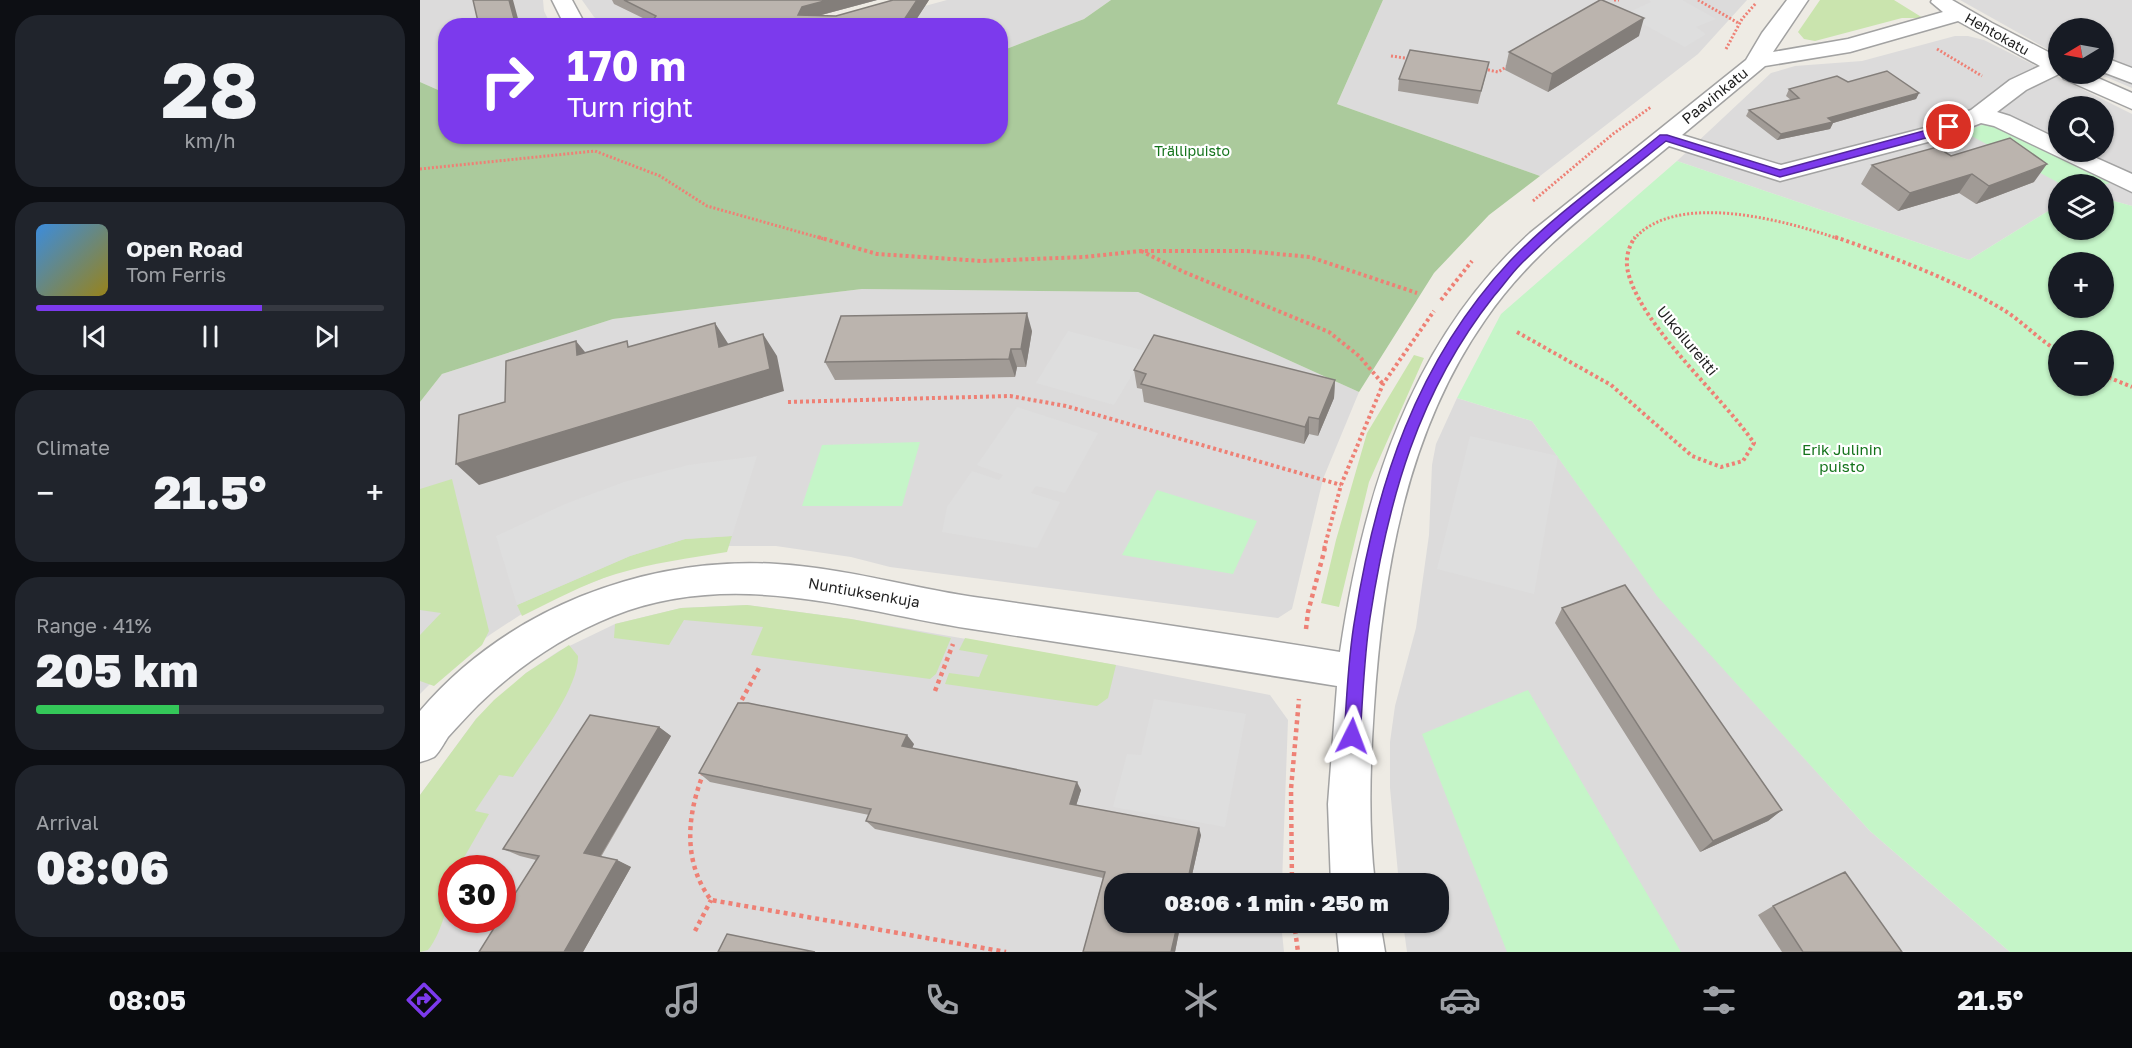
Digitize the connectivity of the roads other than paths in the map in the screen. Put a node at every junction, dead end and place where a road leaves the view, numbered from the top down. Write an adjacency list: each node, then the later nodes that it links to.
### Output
1 (562, 0): 5 (street)
2 (1798, 0): 6 (street, Paavinkatu)
3 (1938, 0): 4 (street, Hehtokatu)
4 (1966, 7): 7 (street); 8 (street, Paavinkatu); 9 (street, Hehtokatu)
5 (571, 18)
6 (1773, 33): 8 (street); 10 (street, Paavinkatu)
7 (2048, 39)
8 (1810, 52): 10 (street, Paavinkatu)
9 (2048, 60)
10 (1757, 61): 17 (street, Paavinkatu)
11 (2114, 68): 13 (street)
12 (2048, 71): 16 (street)
13 (2132, 76)
14 (2093, 84): 15 (street)
15 (2132, 102)
16 (1979, 114): 17 (street); 18 (street)
17 (1664, 137): 21 (street, Paavinkatu)
18 (2048, 143)
19 (2084, 162): 20 (street)
20 (2132, 184)
21 (1356, 672): 22 (street, Nuntiuksenkuja); 23 (street, Paavinkatu)
22 (420, 743)
23 (1352, 873)
24 (1359, 933): 25 (street)
25 (1362, 952)

